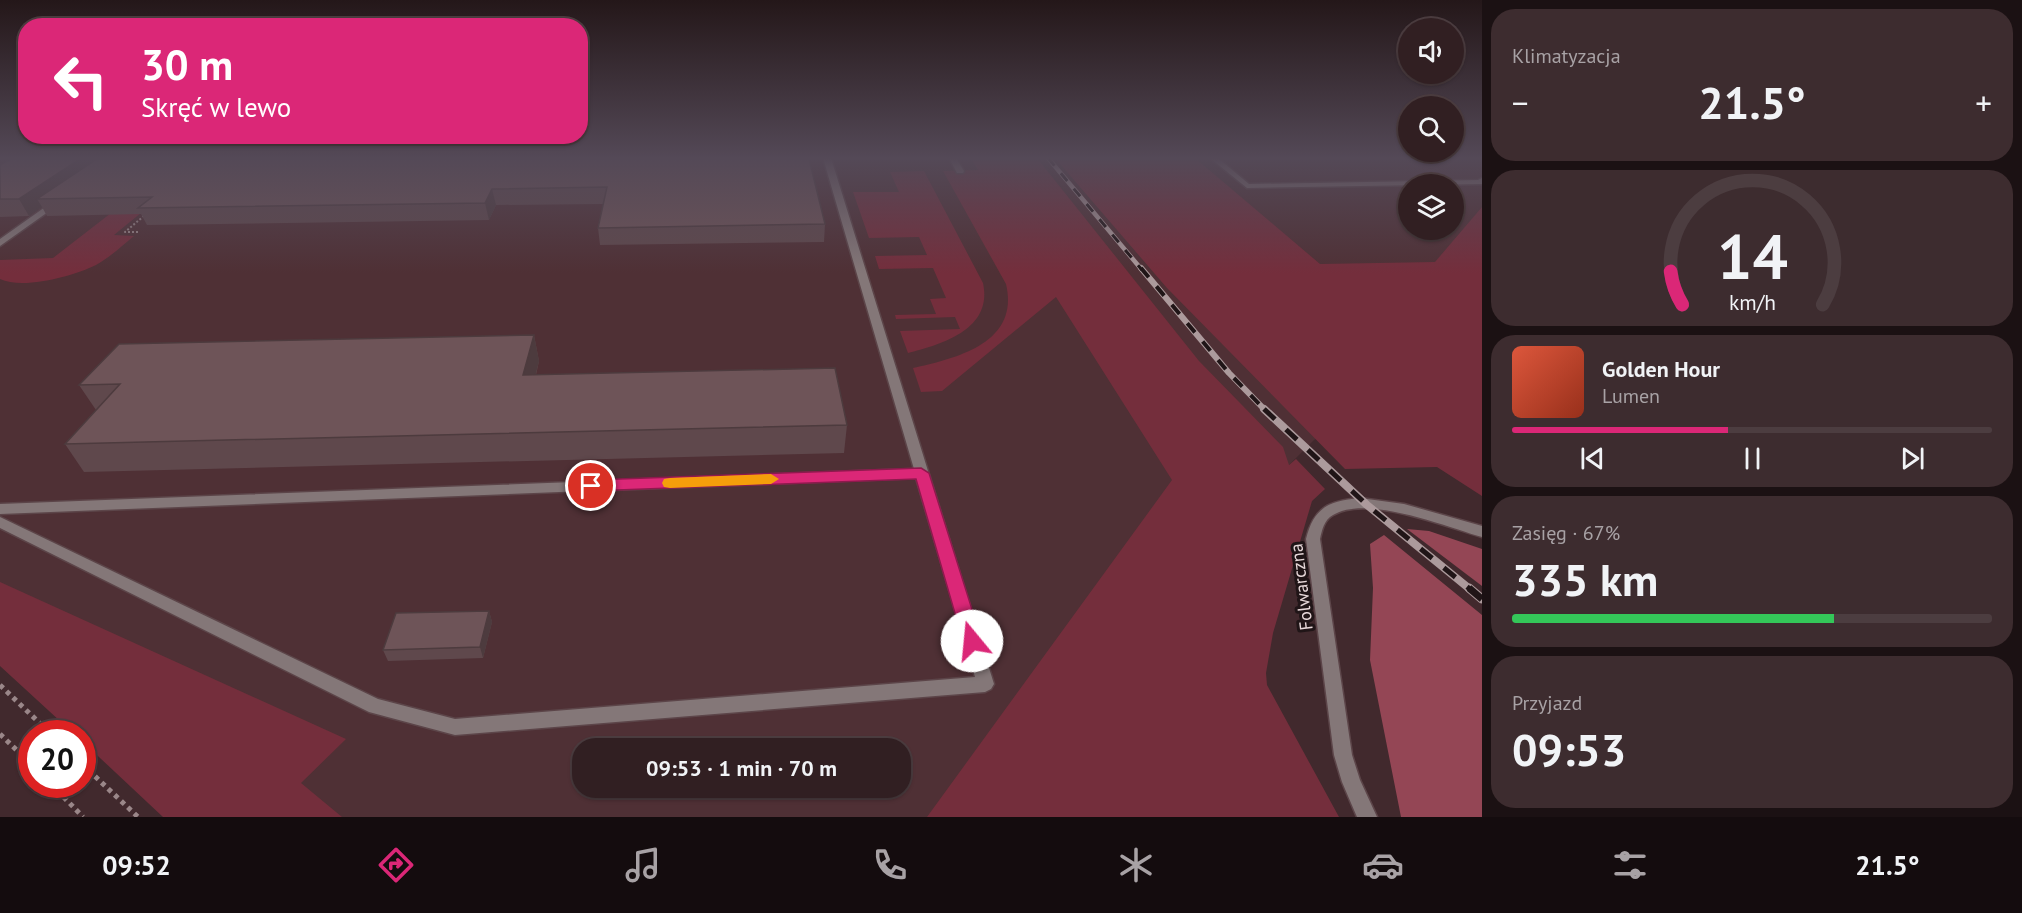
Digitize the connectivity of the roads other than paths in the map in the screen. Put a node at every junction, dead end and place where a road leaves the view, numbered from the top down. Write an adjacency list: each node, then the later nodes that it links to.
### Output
1 (838, 196): 4 (street)
2 (66, 197): 3 (street)
3 (0, 243)
4 (921, 473): 5 (street); 6 (street)
5 (0, 509)
6 (0, 522)
7 (1482, 532): 8 (street, Folwarczna)
8 (1367, 817)

